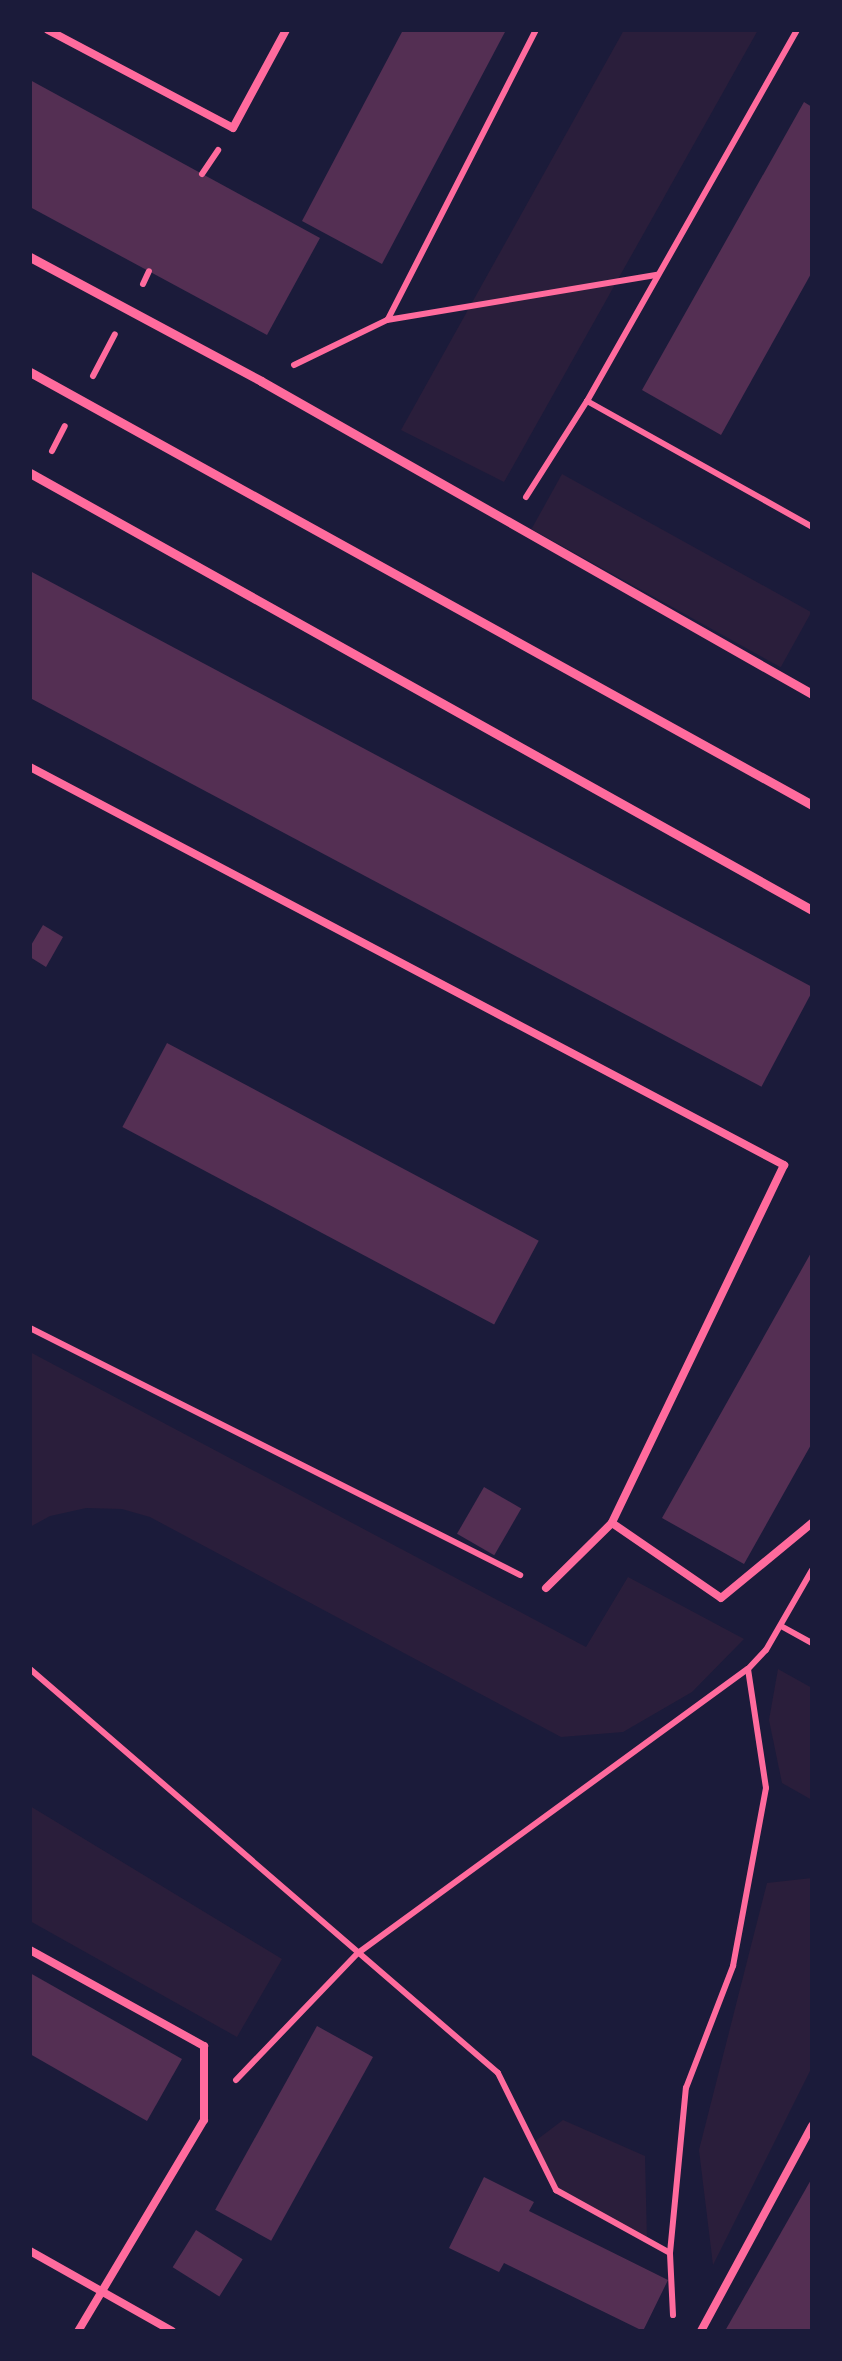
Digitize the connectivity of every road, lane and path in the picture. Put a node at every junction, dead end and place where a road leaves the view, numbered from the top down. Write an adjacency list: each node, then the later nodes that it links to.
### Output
1 (48, 30): 2 (lane)
2 (286, 30)
3 (536, 30): 7 (path)
4 (797, 30): 6 (path)
5 (30, 257): 9 (street)
6 (658, 274): 7 (path); 10 (path)
7 (388, 320): 9 (path)
8 (30, 372): 16 (street)
9 (261, 381): 12 (street)
10 (587, 401): 12 (path); 13 (path)
11 (30, 473): 17 (street)
12 (509, 522): 14 (street)
13 (812, 527)
14 (812, 694)
15 (30, 766): 19 (lane)
16 (812, 805)
17 (812, 910)
18 (30, 1328): 22 (path)
19 (612, 1523): 20 (lane); 22 (lane)
20 (812, 1523)
21 (812, 1570): 23 (path)
22 (546, 1588)
23 (781, 1626): 24 (path); 25 (path)
24 (812, 1643)
25 (748, 1669): 28 (path); 32 (path)
26 (30, 1670): 28 (path)
27 (30, 1950): 29 (lane)
28 (358, 1953): 29 (path); 32 (path)
29 (204, 2120): 33 (lane)
30 (812, 2126): 37 (lane)
31 (30, 2251): 33 (lane)
32 (670, 2253): 36 (path)
33 (100, 2291): 34 (lane); 35 (lane)
34 (78, 2331)
35 (172, 2331)
36 (674, 2331)
37 (701, 2331)

